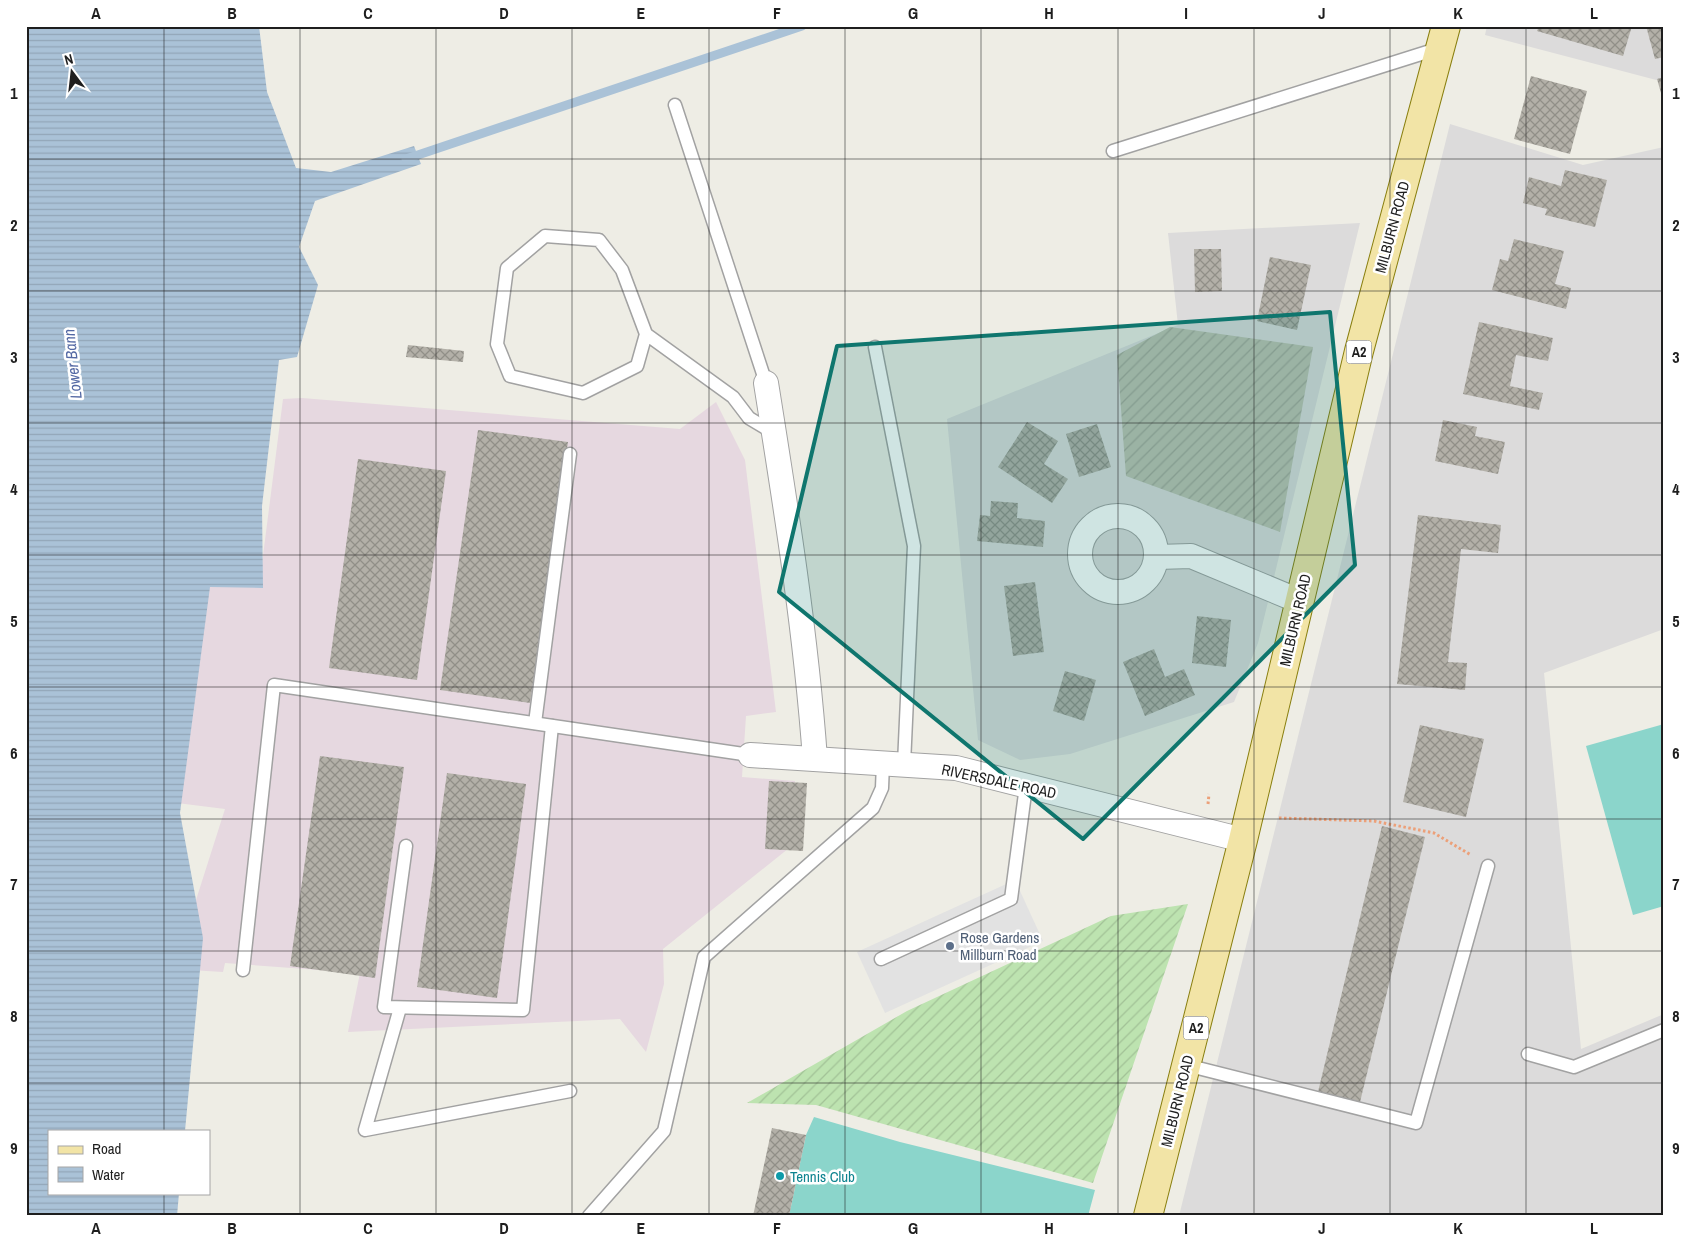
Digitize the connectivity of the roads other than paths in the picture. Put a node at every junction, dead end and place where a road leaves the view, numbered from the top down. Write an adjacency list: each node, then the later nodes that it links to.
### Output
1 (1443, 37): 3 (lane); 10 (main road, MILBURN ROAD / A2)
2 (675, 105): 6 (lane)
3 (1113, 151)
4 (646, 334): 4 (lane); 7 (lane)
5 (875, 347): 15 (lane)
6 (766, 383): 7 (street)
7 (774, 433): 14 (street)
8 (570, 454): 11 (lane)
9 (1157, 557): 10 (street)
10 (1299, 602): 17 (main road, MILBURN ROAD / A2)
11 (535, 723): 12 (lane); 21 (lane)
12 (552, 726): 13 (lane); 22 (lane)
13 (750, 755): 14 (street, RIVERSDALE ROAD)
14 (815, 759): 15 (street, RIVERSDALE ROAD)
15 (893, 764): 16 (street, RIVERSDALE ROAD); 27 (lane)
16 (1026, 786): 17 (street, RIVERSDALE ROAD); 20 (lane)
17 (1246, 828): 25 (main road, MILBURN ROAD / A2)
18 (406, 846): 22 (lane)
19 (1488, 866): 25 (lane)
20 (881, 959)
21 (243, 970)
22 (400, 1008): 26 (lane)
23 (1664, 1030): 24 (lane)
24 (1528, 1054)
25 (1186, 1065): 28 (main road, MILBURN ROAD / A2)
26 (570, 1091)
27 (589, 1216)
28 (1148, 1216)

